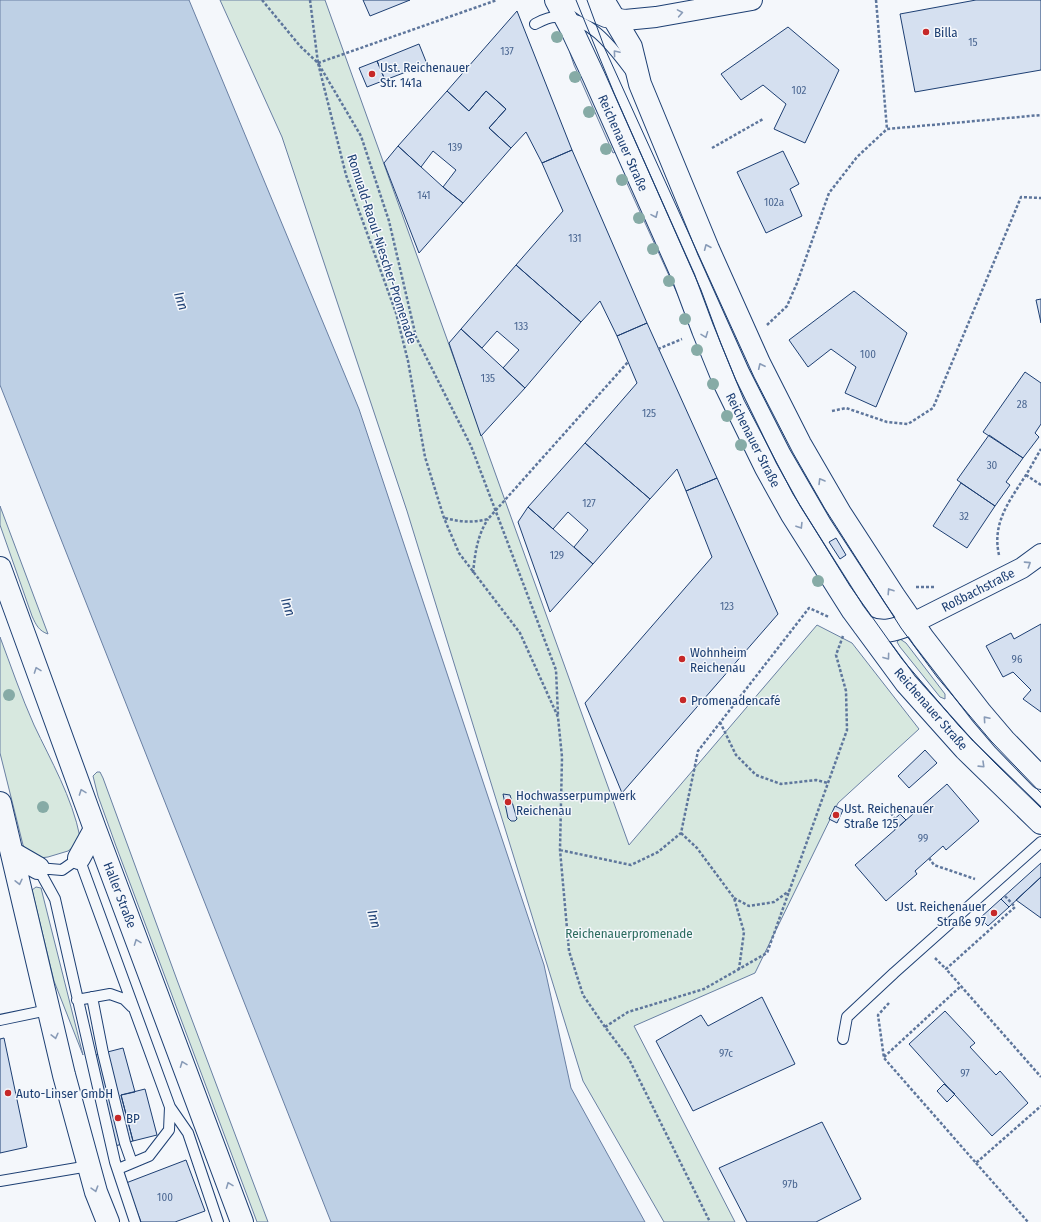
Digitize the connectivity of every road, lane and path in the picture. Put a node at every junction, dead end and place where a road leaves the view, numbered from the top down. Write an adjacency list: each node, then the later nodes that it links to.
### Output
1 (262, 0): 12 (path)
2 (310, 0): 12 (path, Romuald-Raoul-Niescher-Promenade)
3 (497, 0): 12 (path)
4 (603, 0): 9 (street)
5 (752, 0): 8 (street, one-way to 5)
6 (876, 0): 16 (path)
7 (566, 6): 9 (street); 10 (lane); 13 (lane, one-way to 7); 38 (street, Reichenauer Straße, one-way to 38)
8 (651, 17): 9 (street); 11 (street)
9 (614, 18): 11 (street)
10 (535, 24)
11 (630, 47): 13 (street)
12 (318, 63): 27 (path); 28 (path, Romuald-Raoul-Niescher-Promenade)
13 (640, 84): 37 (street, one-way to 13)
14 (1041, 115): 16 (path)
15 (763, 119): 17 (path)
16 (887, 129): 19 (path)
17 (712, 148)
18 (1041, 198): 23 (path)
19 (766, 326)
20 (679, 340): 21 (path)
21 (658, 348)
22 (628, 362): 27 (path)
23 (832, 411)
24 (1041, 449): 25 (path)
25 (1026, 475): 26 (path); 31 (path)
26 (1041, 485)
27 (496, 511): 29 (path); 39 (path)
28 (444, 518): 29 (path); 33 (path, Romuald-Raoul-Niescher-Promenade)
29 (488, 519): 33 (path)
30 (1041, 554): 37 (street, Roßbachstraße, one-way to 30)
31 (1001, 560)
32 (0, 568): 47 (street, Haller Straße, one-way to 32)
33 (473, 574): 39 (path, Romuald-Raoul-Niescher-Promenade)
34 (913, 587): 35 (path)
35 (938, 587)
36 (834, 619): 40 (path)
37 (912, 623): 38 (street); 41 (street, one-way to 37)
38 (854, 628): 42 (path); 46 (street, Reichenauer Straße, one-way to 46)
39 (558, 716): 50 (path, Romuald-Raoul-Niescher-Promenade)
40 (720, 722): 42 (path); 48 (path)
41 (1041, 778)
42 (828, 782): 56 (path)
43 (0, 803): 51 (street)
44 (890, 813): 45 (path)
45 (895, 819)
46 (1041, 823)
47 (95, 828): 52 (street); 79 (street, Haller Straße, one-way to 47)
48 (681, 833): 50 (path); 57 (path)
49 (1041, 842): 55 (lane)
50 (560, 850): 68 (path, Romuald-Raoul-Niescher-Promenade)
51 (12, 853): 54 (street); 65 (street, one-way to 65)
52 (79, 858): 54 (lane); 66 (lane)
53 (929, 858): 55 (path)
54 (38, 868): 64 (lane)
55 (992, 886): 60 (path); 69 (lane)
56 (789, 892): 57 (path); 59 (path)
57 (734, 898): 59 (path)
58 (936, 958): 60 (path)
59 (739, 969): 68 (path)
60 (946, 969): 61 (path)
61 (961, 986): 70 (path); 71 (path)
62 (92, 997): 64 (lane); 66 (lane); 74 (lane)
63 (892, 999): 70 (path)
64 (78, 1000): 77 (lane)
65 (48, 1010): 67 (lane); 76 (street, one-way to 76)
66 (135, 1010): 73 (lane)
67 (0, 1020)
68 (604, 1027): 83 (path, Romuald-Raoul-Niescher-Promenade)
69 (843, 1038)
70 (884, 1058): 75 (path)
71 (1041, 1077)
72 (1041, 1106): 75 (path)
73 (170, 1107): 74 (lane); 82 (lane)
74 (132, 1163): 77 (lane)
75 (976, 1163): 84 (path)
76 (89, 1166): 78 (lane); 80 (street, one-way to 80)
77 (118, 1169): 81 (lane)
78 (0, 1181)
79 (238, 1221)
80 (108, 1222)
81 (135, 1222)
82 (218, 1222)
83 (710, 1222)
84 (1028, 1222)

